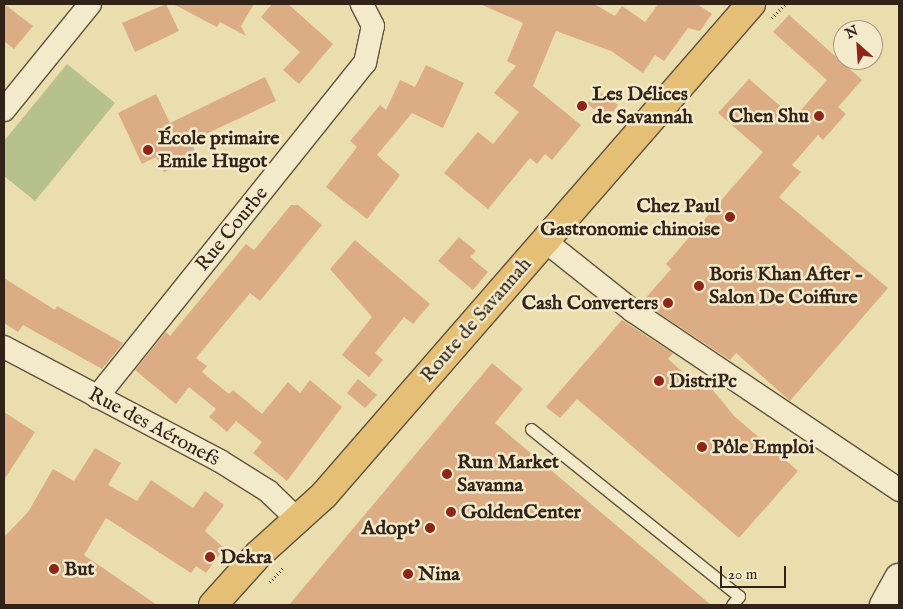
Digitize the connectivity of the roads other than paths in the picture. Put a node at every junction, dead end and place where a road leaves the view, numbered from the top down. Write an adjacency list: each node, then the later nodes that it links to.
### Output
1 (90, 4): 5 (street)
2 (362, 4): 9 (street, Rue Courbe)
3 (751, 4): 6 (main road, Route de Savannah)
4 (770, 4): 6 (main road, Route de Savannah)
5 (4, 110)
6 (656, 123): 7 (main road, Route de Savannah)
7 (550, 245): 11 (street); 12 (main road, Route de Savannah); 15 (main road, Route de Savannah)
8 (4, 347): 9 (street, Rue des Aéronefs)
9 (97, 397): 12 (street, Rue des Aéronefs)
10 (531, 430): 16 (lane)
11 (899, 490)
12 (296, 518): 14 (main road, Route de Savannah)
13 (899, 578): 17 (street)
14 (213, 605)
15 (236, 605)
16 (732, 605)
17 (884, 605)

